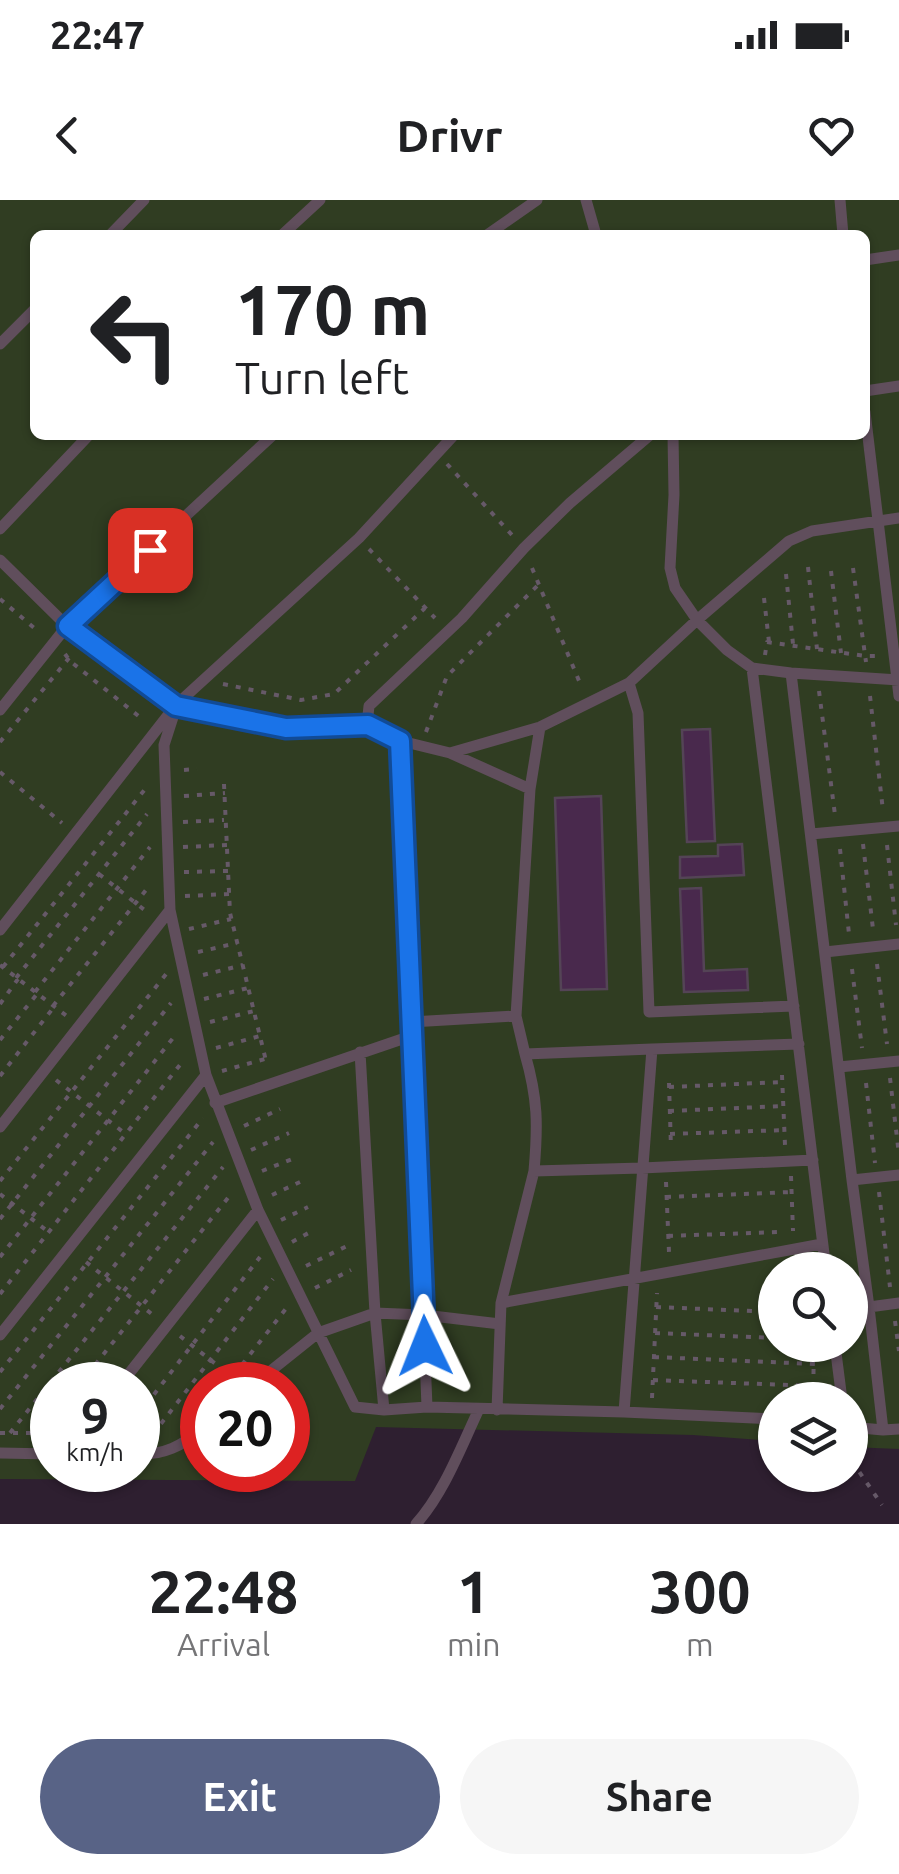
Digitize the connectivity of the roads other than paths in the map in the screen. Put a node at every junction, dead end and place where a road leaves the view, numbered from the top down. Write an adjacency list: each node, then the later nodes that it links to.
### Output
1 (144, 200): 6 (lane)
2 (320, 200): 7 (lane)
3 (537, 200): 8 (lane)
4 (586, 200): 9 (lane)
5 (840, 200): 10 (lane)
6 (115, 230)
7 (287, 230)
8 (494, 230)
9 (595, 230)
10 (843, 230)
11 (899, 255): 12 (lane)
12 (870, 259)
13 (30, 314): 14 (lane)
14 (0, 344)
15 (899, 386): 16 (lane)
16 (870, 390)
17 (84, 440): 25 (lane)
18 (269, 440): 28 (lane)
19 (449, 440): 34 (lane)
20 (644, 440): 36 (lane)
21 (673, 440): 27 (lane)
22 (868, 440): 24 (lane)
23 (899, 518): 24 (lane)
24 (877, 521): 27 (lane); 31 (lane)
25 (0, 529)
26 (0, 560): 28 (lane)
27 (697, 620): 29 (lane); 32 (lane)
28 (68, 626): 34 (lane); 35 (lane)
29 (757, 669): 30 (lane); 47 (lane)
30 (791, 673): 31 (lane); 42 (lane)
31 (898, 680): 33 (lane)
32 (628, 683): 37 (lane); 47 (lane)
33 (899, 696)
34 (176, 706): 36 (lane); 43 (lane); 44 (lane)
35 (0, 710)
36 (368, 725): 38 (lane)
37 (540, 727): 39 (lane); 40 (lane)
38 (400, 741): 39 (lane); 49 (lane)
39 (450, 752): 40 (lane)
40 (530, 789): 48 (lane)
41 (899, 826): 42 (lane)
42 (811, 834): 46 (lane)
43 (170, 904): 57 (lane); 59 (lane)
44 (0, 930)
45 (899, 944): 46 (lane)
46 (825, 952): 56 (lane)
47 (794, 1006): 51 (lane)
48 (516, 1016): 49 (lane); 54 (lane)
49 (411, 1022): 50 (lane)
50 (412, 1036): 53 (lane); 73 (lane)
51 (799, 1044): 52 (lane); 60 (lane)
52 (652, 1048): 54 (lane); 61 (lane)
53 (360, 1052): 58 (lane); 72 (lane)
54 (526, 1054): 62 (lane)
55 (894, 1061): 56 (lane)
56 (840, 1067): 64 (lane)
57 (206, 1075): 58 (lane); 76 (lane)
58 (215, 1102): 65 (lane)
59 (0, 1127)
60 (813, 1160): 61 (lane); 66 (lane)
61 (642, 1168): 62 (lane); 68 (lane)
62 (534, 1170): 69 (lane)
63 (899, 1175): 64 (lane)
64 (852, 1180): 71 (lane)
65 (257, 1206): 75 (lane); 77 (lane)
66 (822, 1244): 67 (lane); 68 (lane)
67 (823, 1252)
68 (633, 1278): 69 (lane); 83 (lane)
69 (501, 1303): 74 (lane)
70 (896, 1304): 71 (lane)
71 (869, 1307): 87 (lane)
72 (375, 1313): 73 (lane); 75 (lane); 80 (lane)
73 (424, 1315): 74 (lane); 79 (lane)
74 (500, 1324): 82 (lane)
75 (318, 1333): 78 (lane); 80 (lane)
76 (0, 1336)
77 (138, 1362)
78 (282, 1362)
79 (426, 1407): 80 (lane); 81 (lane)
80 (384, 1410)
81 (479, 1410): 82 (lane); 90 (lane)
82 (497, 1410): 83 (lane)
83 (624, 1412): 84 (lane)
84 (758, 1418)
85 (899, 1428): 87 (lane)
86 (868, 1429): 87 (lane)
87 (883, 1430)
88 (0, 1453): 89 (lane)
89 (30, 1454)
90 (416, 1524)

